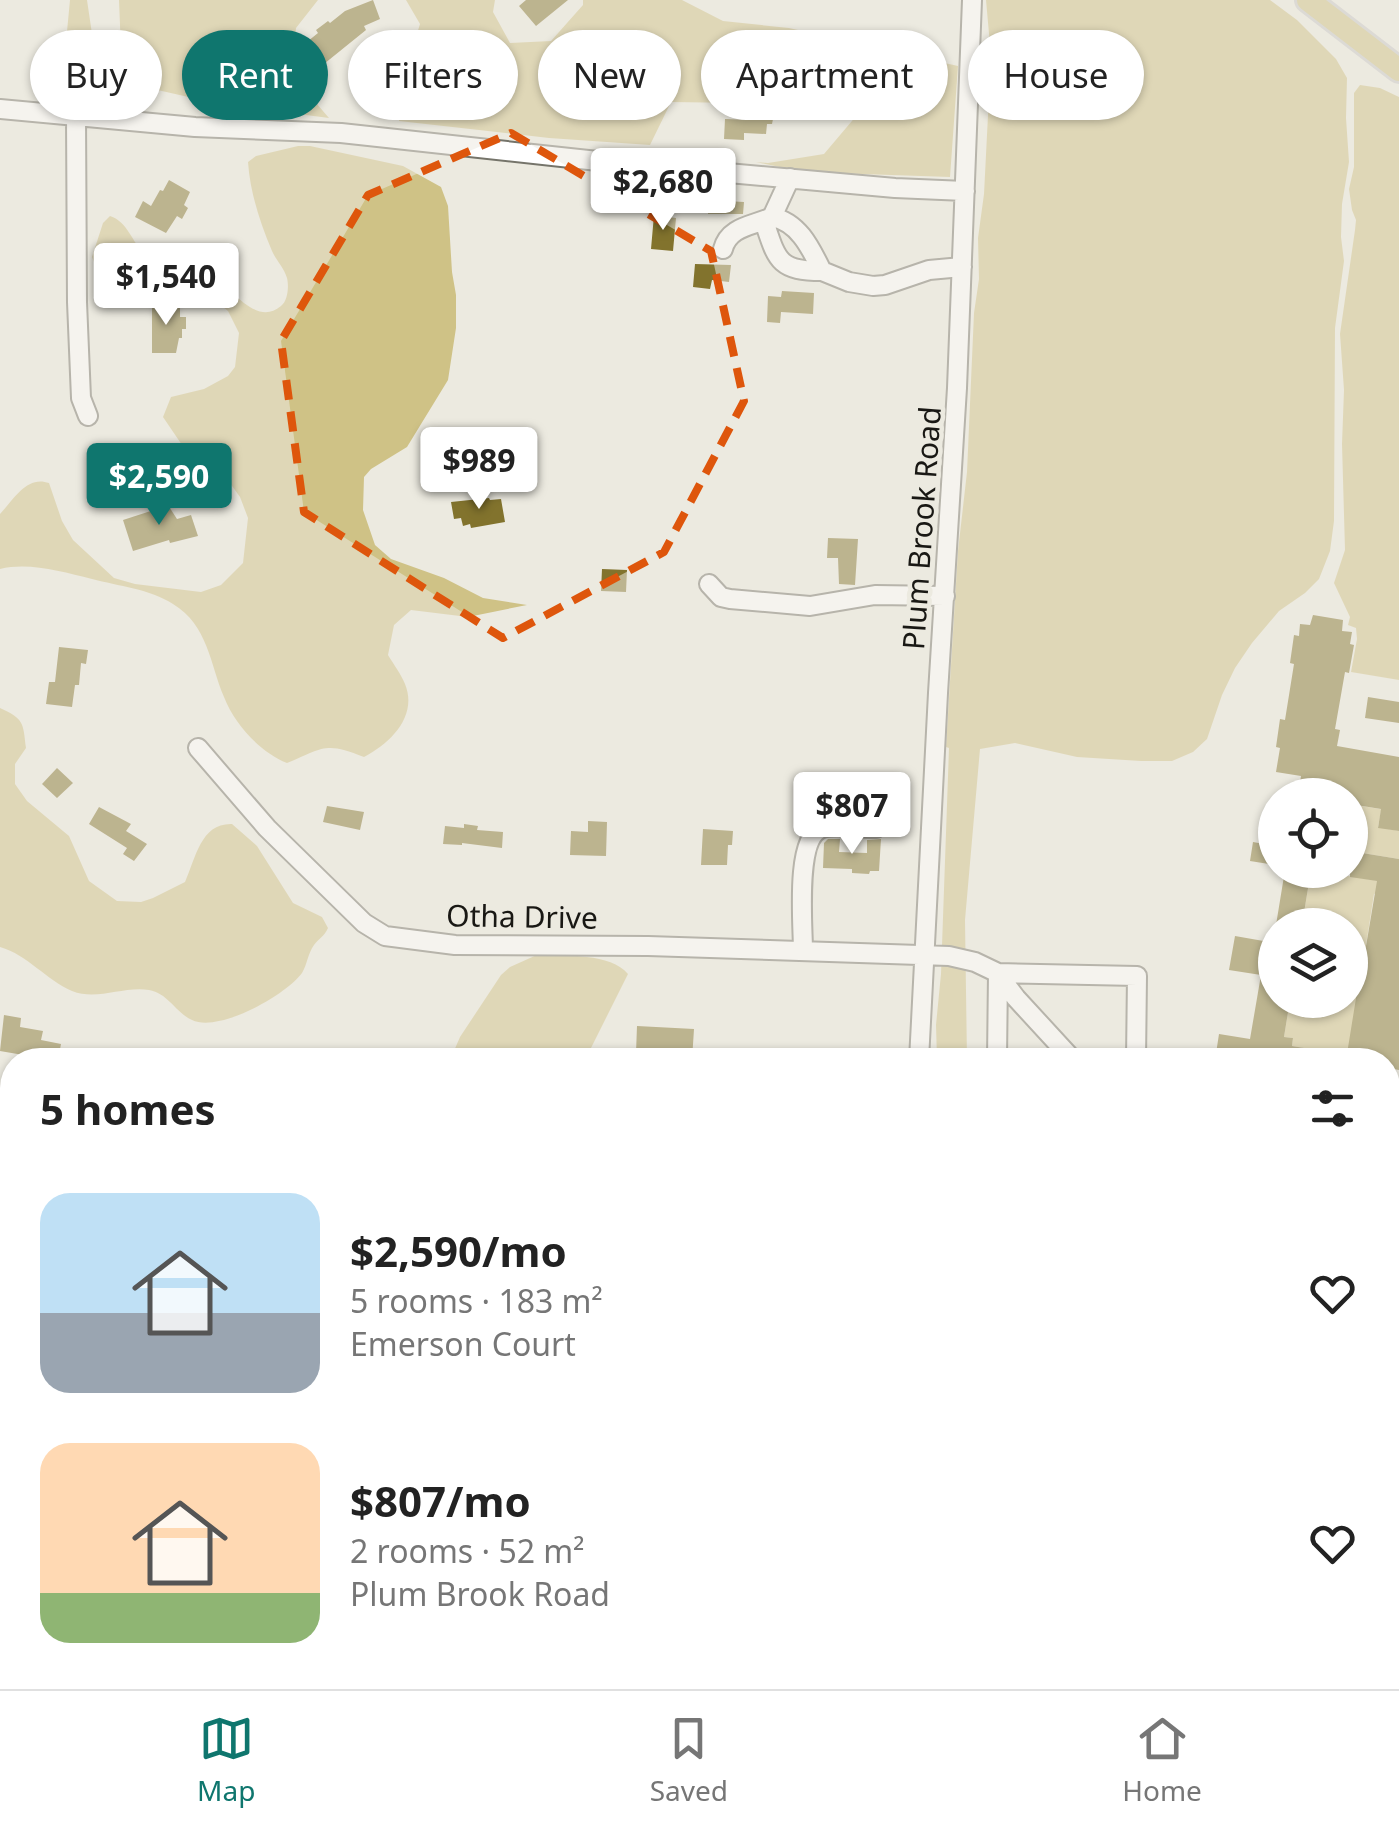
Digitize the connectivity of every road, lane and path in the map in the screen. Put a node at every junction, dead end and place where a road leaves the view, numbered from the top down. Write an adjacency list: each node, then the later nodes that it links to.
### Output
1 (972, 0): 9 (street, Plum Brook Road)
2 (1308, 0): 3 (main road)
3 (1399, 70)
4 (0, 109): 5 (street)
5 (30, 112)
6 (76, 120): 14 (street)
7 (120, 120): 8 (street)
8 (790, 178): 9 (street); 10 (street)
9 (965, 191): 12 (street, Plum Brook Road)
10 (768, 219): 11 (street); 13 (street); 13 (street)
11 (724, 249)
12 (962, 267): 13 (street); 16 (street, Plum Brook Road)
13 (822, 272)
14 (88, 416)
15 (709, 584): 16 (street)
16 (946, 596): 20 (street, Plum Brook Road)
17 (198, 748): 19 (street, Otha Drive)
18 (876, 828): 19 (street)
19 (803, 952): 20 (street, Otha Drive)
20 (924, 956): 21 (street, Otha Drive); 22 (street, Plum Brook Road)
21 (998, 974): 23 (street); 24 (street); 25 (street)
22 (920, 1048)
23 (997, 1048)
24 (1062, 1048)
25 (1136, 1048)

